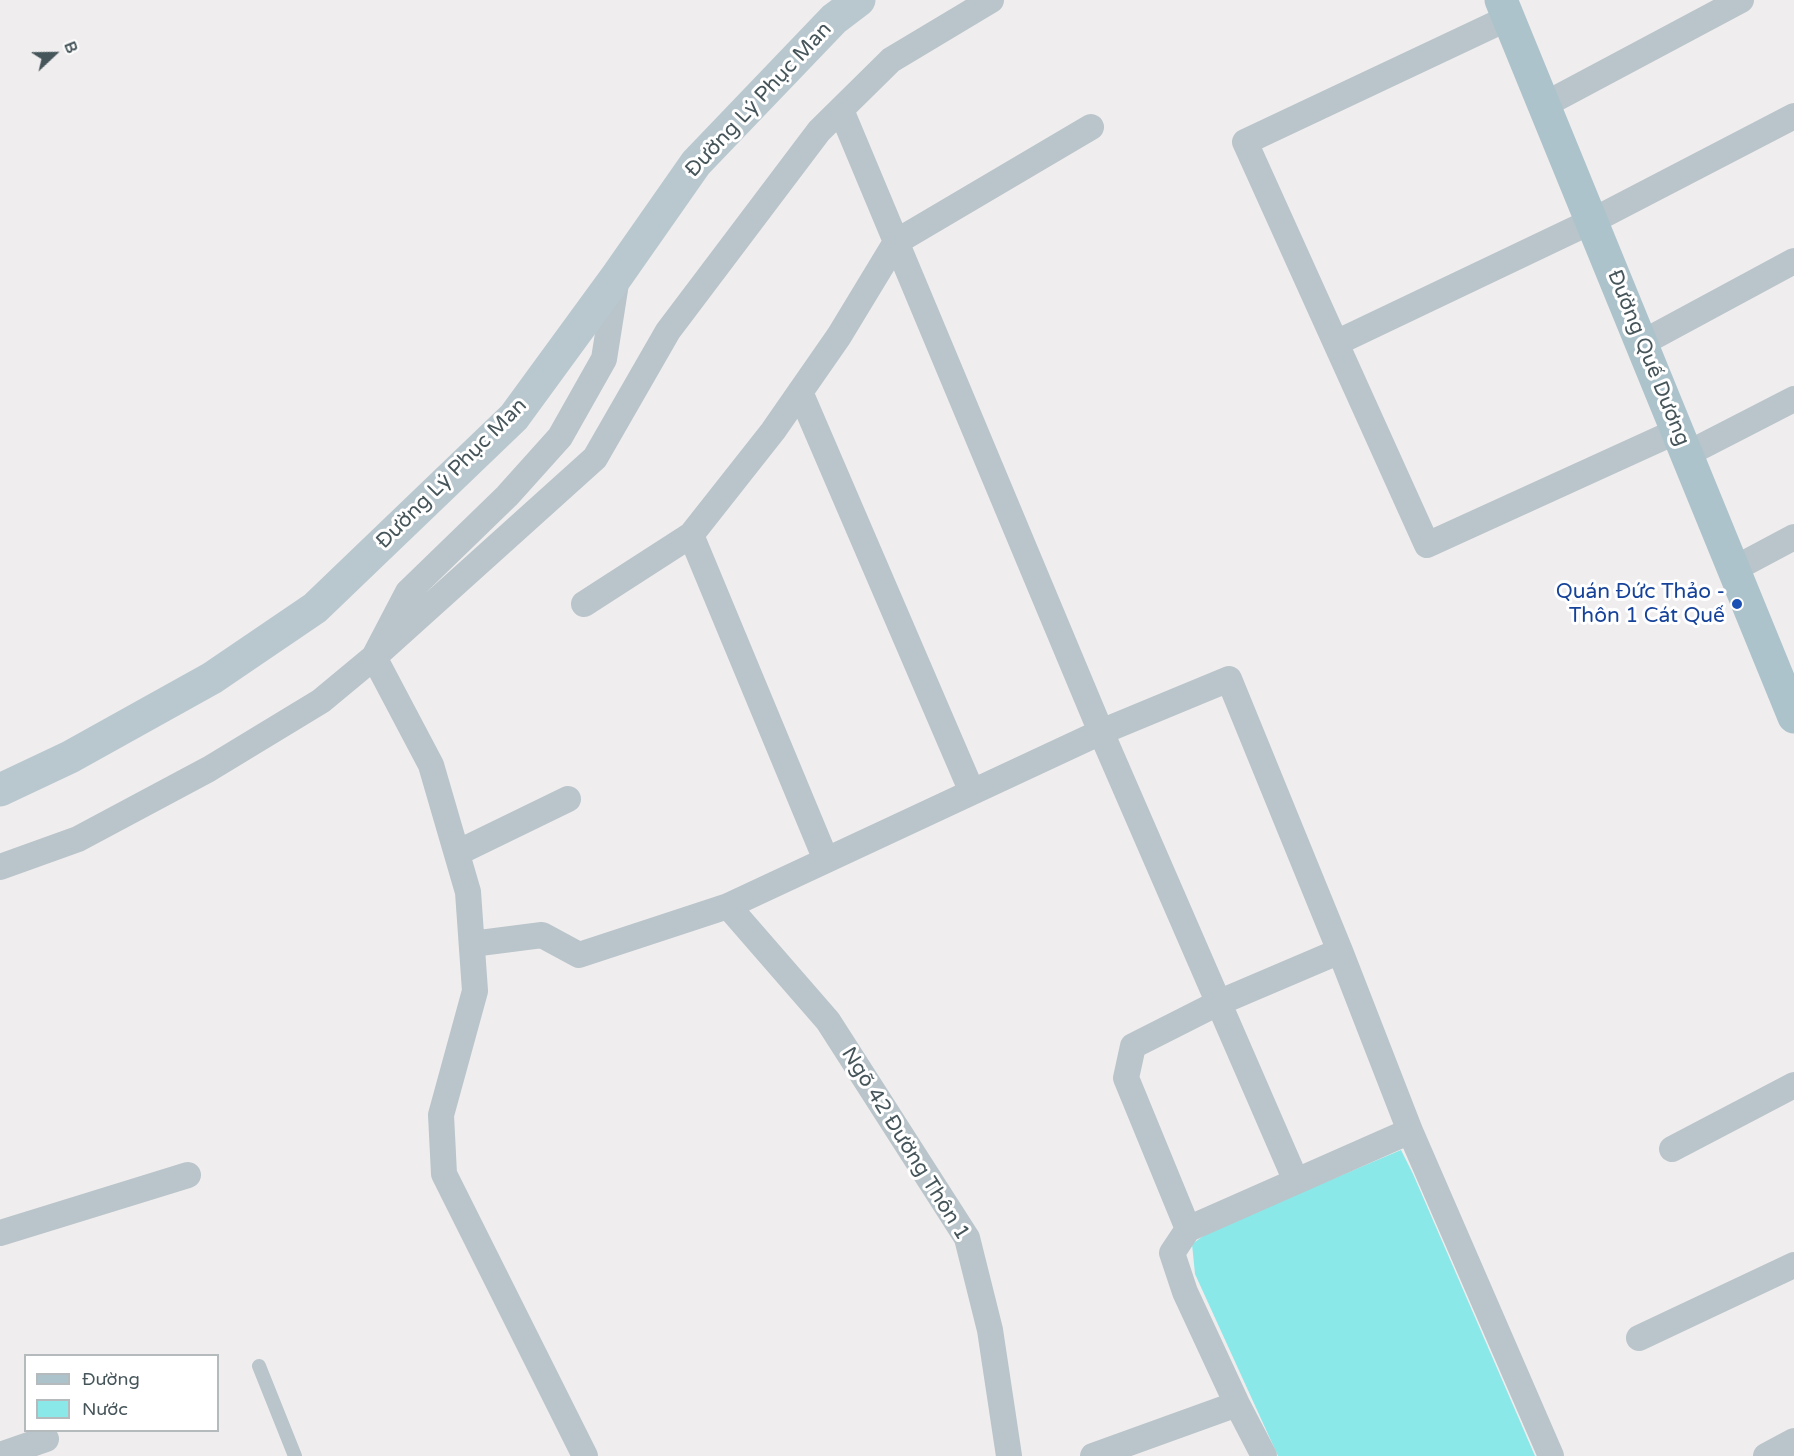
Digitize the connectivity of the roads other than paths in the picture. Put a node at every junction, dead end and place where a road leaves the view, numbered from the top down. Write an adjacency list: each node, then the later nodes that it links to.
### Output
1 (859, 0): 12 (main road, Đường Lý Phục Man)
2 (991, 0): 6 (street)
3 (1741, 0): 5 (street)
4 (1505, 9): 5 (main road, Đường Quế Dương); 13 (street)
5 (1544, 105): 9 (main road, Đường Quế Dương)
6 (841, 110): 10 (street); 22 (street)
7 (1794, 116): 9 (street)
8 (1091, 127): 10 (street)
9 (1592, 221): 13 (street); 14 (main road, Đường Quế Dương)
10 (896, 242): 15 (street); 24 (street)
11 (1794, 261): 14 (street)
12 (617, 276): 22 (street); 25 (main road, Đường Lý Phục Man)
13 (1336, 343): 17 (street)
14 (1642, 343): 17 (main road, Đường Quế Dương)
15 (800, 392): 18 (street); 26 (street)
16 (1794, 399): 17 (street)
17 (1682, 442): 20 (main road, Đường Quế Dương)
18 (691, 535): 21 (street); 29 (street)
19 (1794, 537): 20 (street)
20 (1734, 569): 23 (main road, Đường Quế Dương)
21 (584, 604)
22 (374, 657): 28 (street); 30 (street)
23 (1794, 717)
24 (1101, 732): 26 (street); 33 (street); 34 (street)
25 (0, 789)
26 (972, 792): 29 (street)
27 (568, 799): 28 (street)
28 (458, 853): 32 (street)
29 (826, 860): 31 (street)
30 (0, 867)
31 (728, 906): 32 (street); 51 (street, Ngõ 42 Đường Thôn 1)
32 (472, 944): 50 (street)
33 (1340, 951): 34 (street); 36 (street)
34 (1218, 1003): 39 (street); 40 (street)
35 (1794, 1084): 37 (street)
36 (1410, 1131): 39 (street); 54 (street)
37 (1672, 1149)
38 (188, 1175): 41 (street)
39 (1296, 1181): 40 (street)
40 (1188, 1229): 45 (street)
41 (0, 1233)
42 (1794, 1265): 43 (street)
43 (1639, 1338)
44 (259, 1366): 49 (lane)
45 (1237, 1404): 52 (street); 53 (street)
46 (46, 1439): 48 (street)
47 (1794, 1441): 55 (street)
48 (0, 1455)
49 (295, 1456)
50 (585, 1456)
51 (1009, 1456)
52 (1093, 1456)
53 (1264, 1456)
54 (1551, 1456)
55 (1766, 1456)

